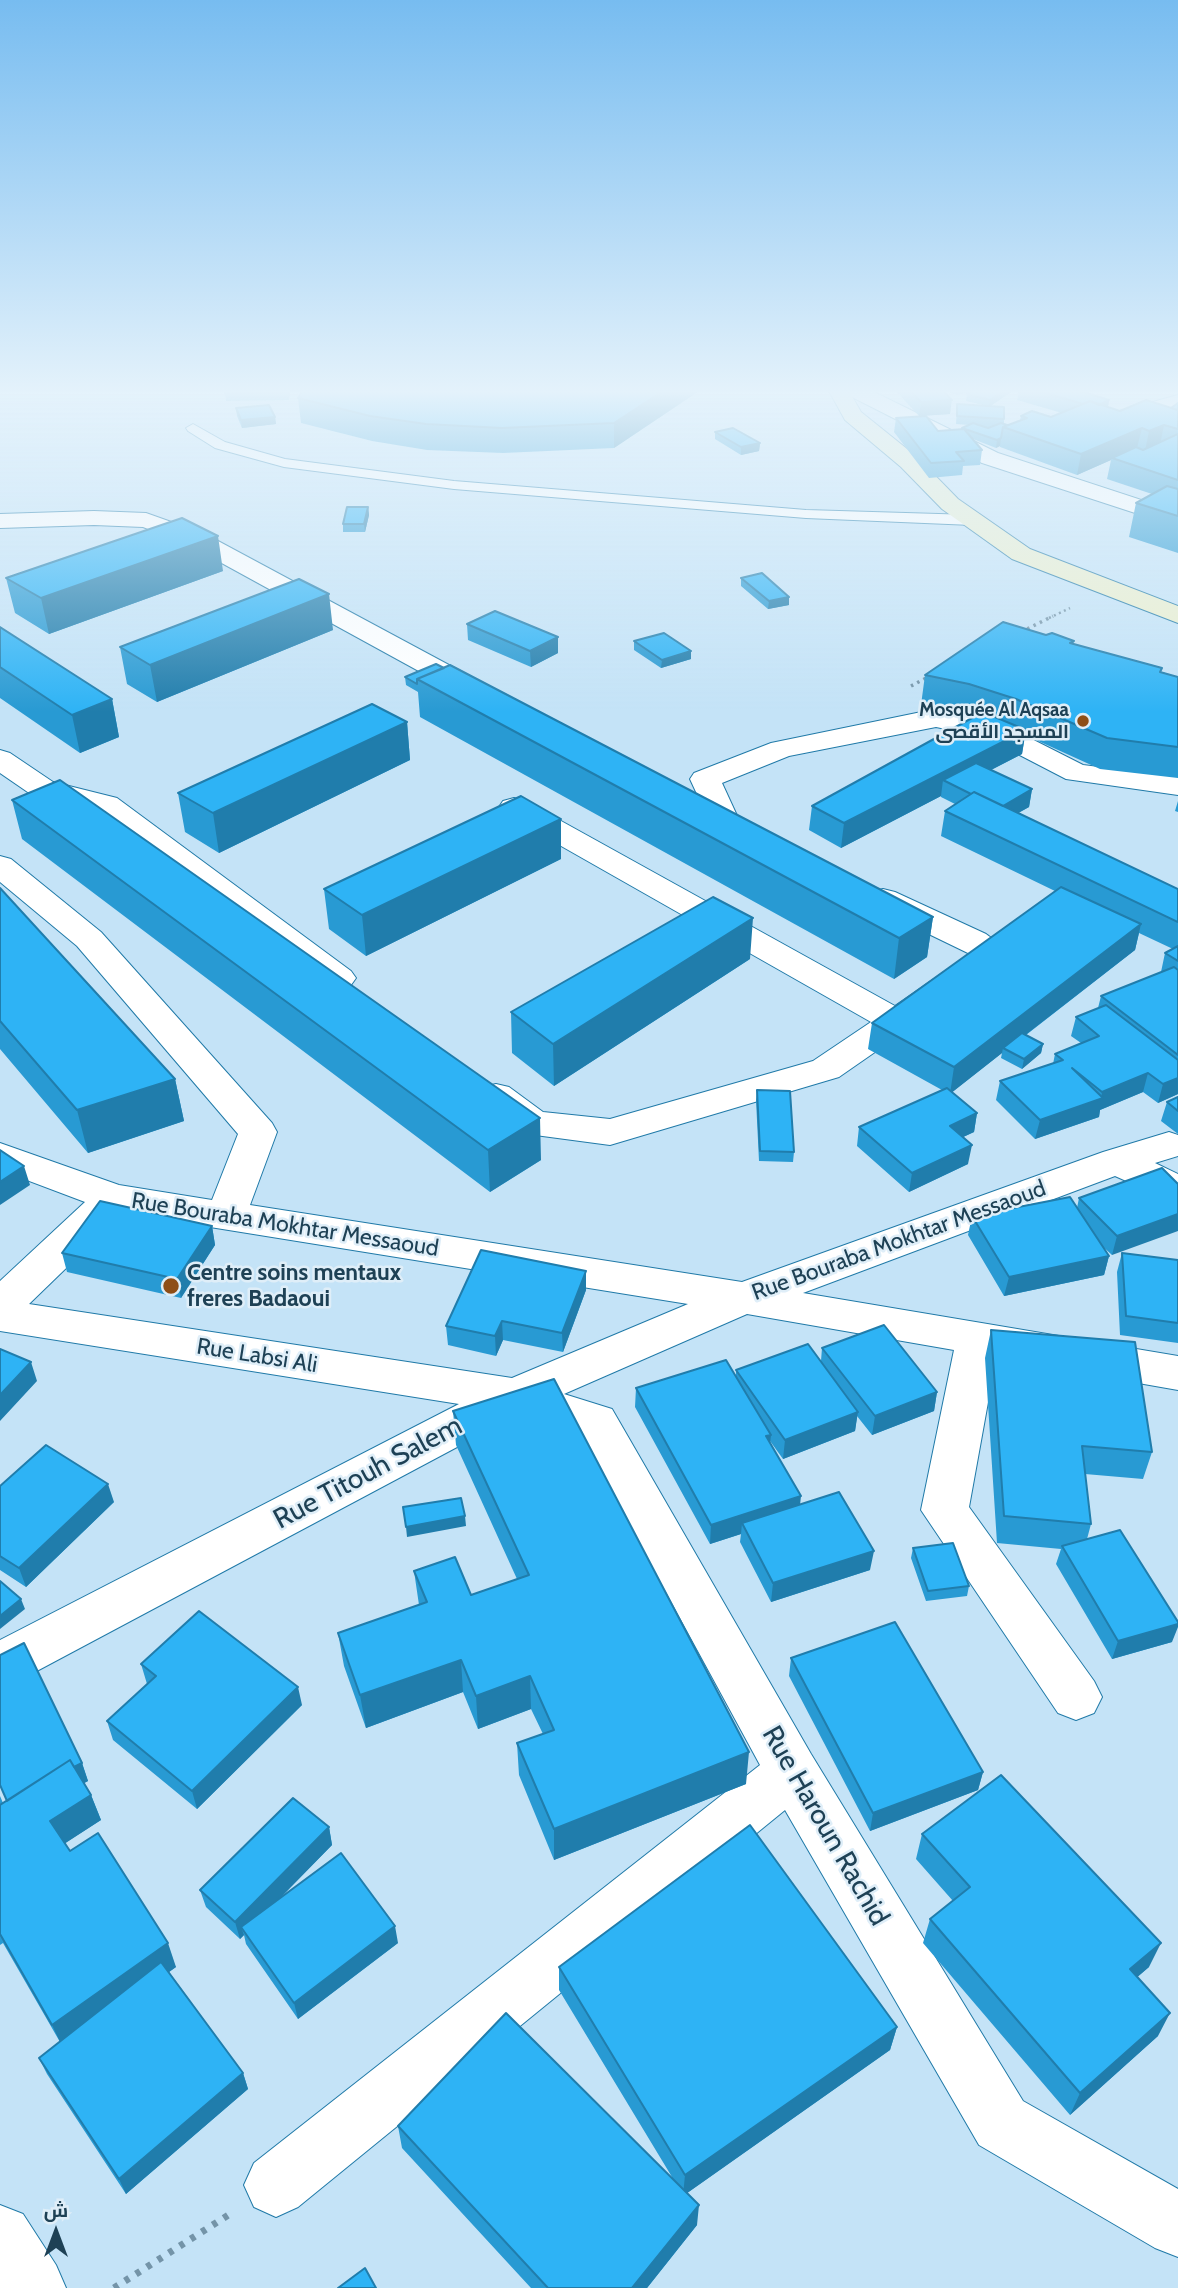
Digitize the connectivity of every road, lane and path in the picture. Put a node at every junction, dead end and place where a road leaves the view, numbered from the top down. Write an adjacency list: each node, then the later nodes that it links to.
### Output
1 (609, 498): 4 (lane)
2 (944, 498): 4 (street)
3 (1111, 498): 5 (street)
4 (972, 520): 8 (street)
5 (1178, 520)
6 (0, 521): 12 (street)
7 (1080, 603): 9 (path)
8 (1178, 615)
9 (1017, 633)
10 (930, 676): 11 (path)
11 (906, 688)
12 (497, 702)
13 (0, 759): 21 (street)
14 (1178, 786): 17 (street)
15 (508, 803): 22 (street)
16 (690, 806): 17 (street)
17 (726, 826): 18 (street)
18 (776, 849)
19 (0, 866): 29 (street)
20 (850, 883): 22 (street)
21 (358, 993)
22 (897, 1022): 23 (street)
23 (468, 1075)
24 (1169, 1145): 26 (street, Rue Bouraba Mokhtar Messaoud)
25 (0, 1156): 28 (street, Rue Bouraba Mokhtar Messaoud)
26 (1117, 1161): 27 (street); 30 (street, Rue Bouraba Mokhtar Messaoud)
27 (1178, 1190)
28 (114, 1198): 29 (street, Rue Bouraba Mokhtar Messaoud); 31 (street)
29 (226, 1215): 30 (street, Rue Bouraba Mokhtar Messaoud)
30 (744, 1298): 33 (street); 35 (street, Rue Titouh Salem)
31 (0, 1306)
32 (0, 1315): 35 (street, Rue Labsi Ali)
33 (978, 1340): 34 (street); 37 (street)
34 (1176, 1378)
35 (515, 1396): 36 (street, Rue Titouh Salem); 38 (street, Rue Haroun Rachid)
36 (0, 1665)
37 (1076, 1697)
38 (792, 1772): 39 (street); 40 (street, Rue Haroun Rachid)
39 (275, 2185): 43 (path)
40 (1178, 2225)
41 (0, 2237): 42 (street)
42 (33, 2288)
43 (114, 2288)

